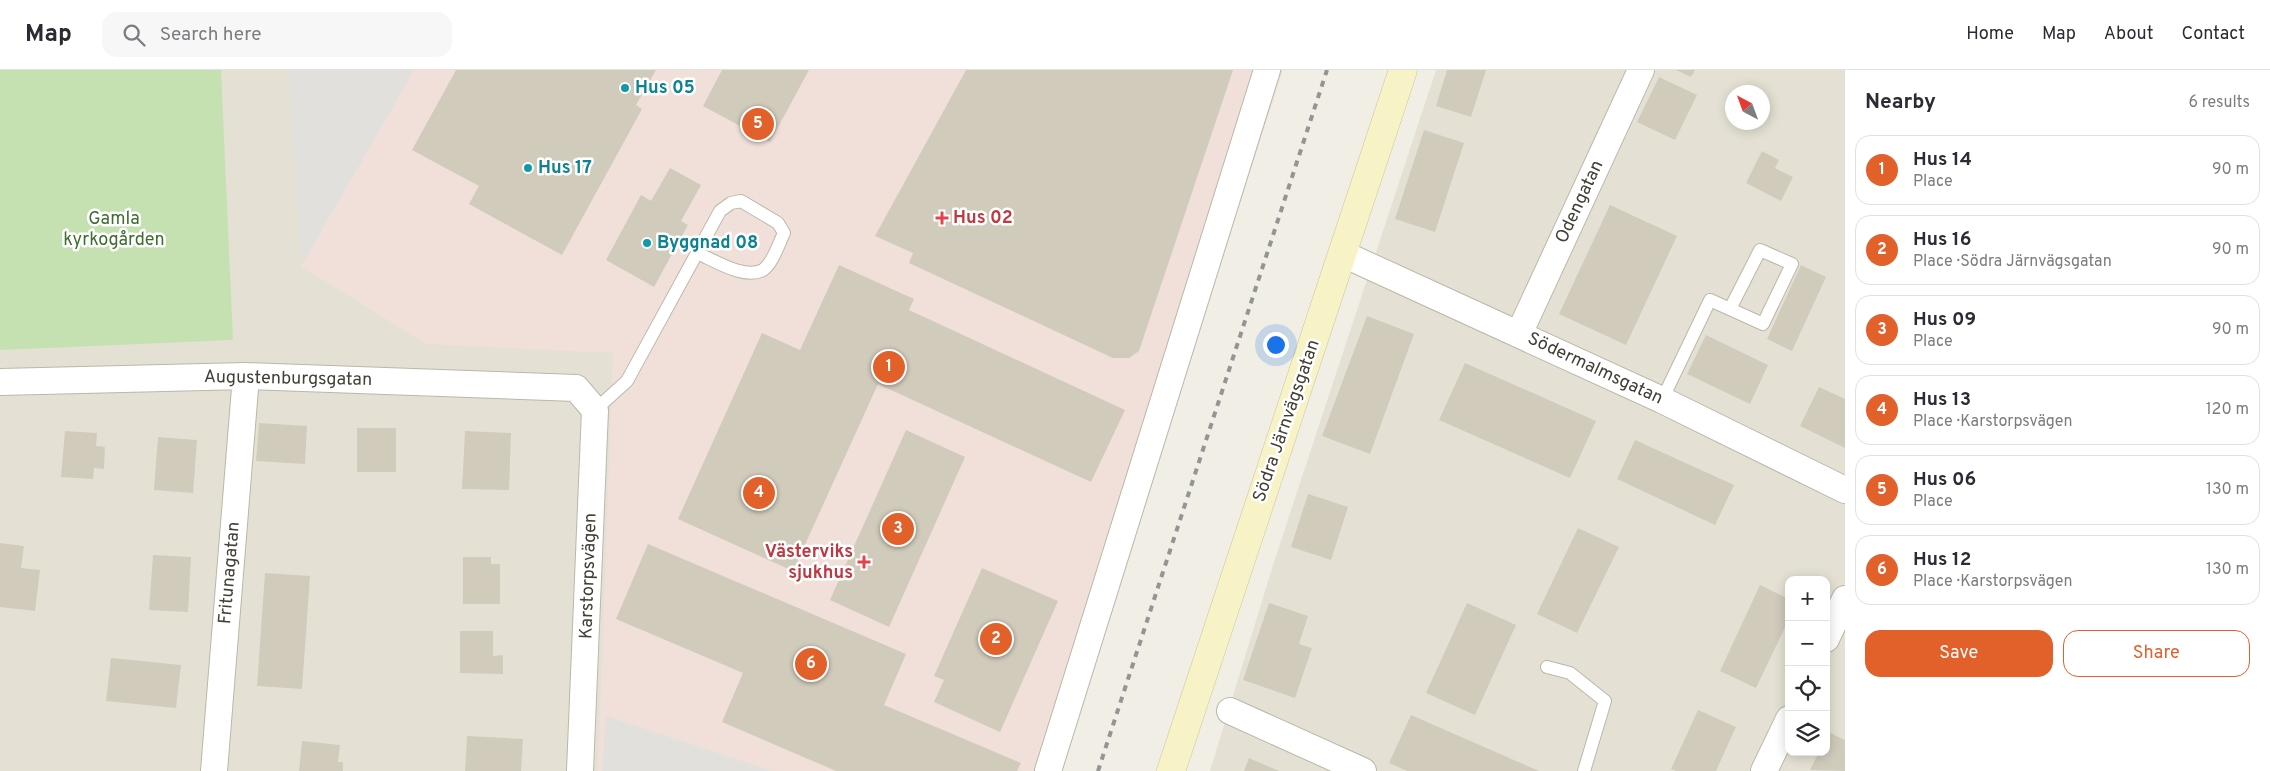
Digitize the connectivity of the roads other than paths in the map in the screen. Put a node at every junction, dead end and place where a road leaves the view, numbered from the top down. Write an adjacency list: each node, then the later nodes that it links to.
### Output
1 (1267, 70): 20 (street)
2 (1403, 70): 5 (street, Södra Järnvägsgatan)
3 (1641, 70): 7 (street, Odengatan)
4 (697, 252): 4 (lane); 11 (lane)
5 (1343, 254): 7 (street, Södermalmsgatan); 21 (street, Södra Järnvägsgatan)
6 (1730, 309): 6 (lane); 10 (lane)
7 (1519, 334): 10 (street, Södermalmsgatan)
8 (246, 376): 9 (street, Augustenburgsgatan); 11 (street, Augustenburgsgatan); 18 (street, Fritunagatan)
9 (0, 382)
10 (1662, 400): 12 (street, Södermalmsgatan)
11 (595, 410): 19 (street, Karstorpsvägen)
12 (1845, 490)
13 (1845, 599): 14 (street)
14 (1830, 631)
15 (1547, 667): 23 (lane)
16 (1230, 711): 22 (street)
17 (1785, 726): 24 (street)
18 (214, 771)
19 (580, 771)
20 (1048, 771)
21 (1171, 771)
22 (1362, 771)
23 (1584, 771)
24 (1764, 771)

